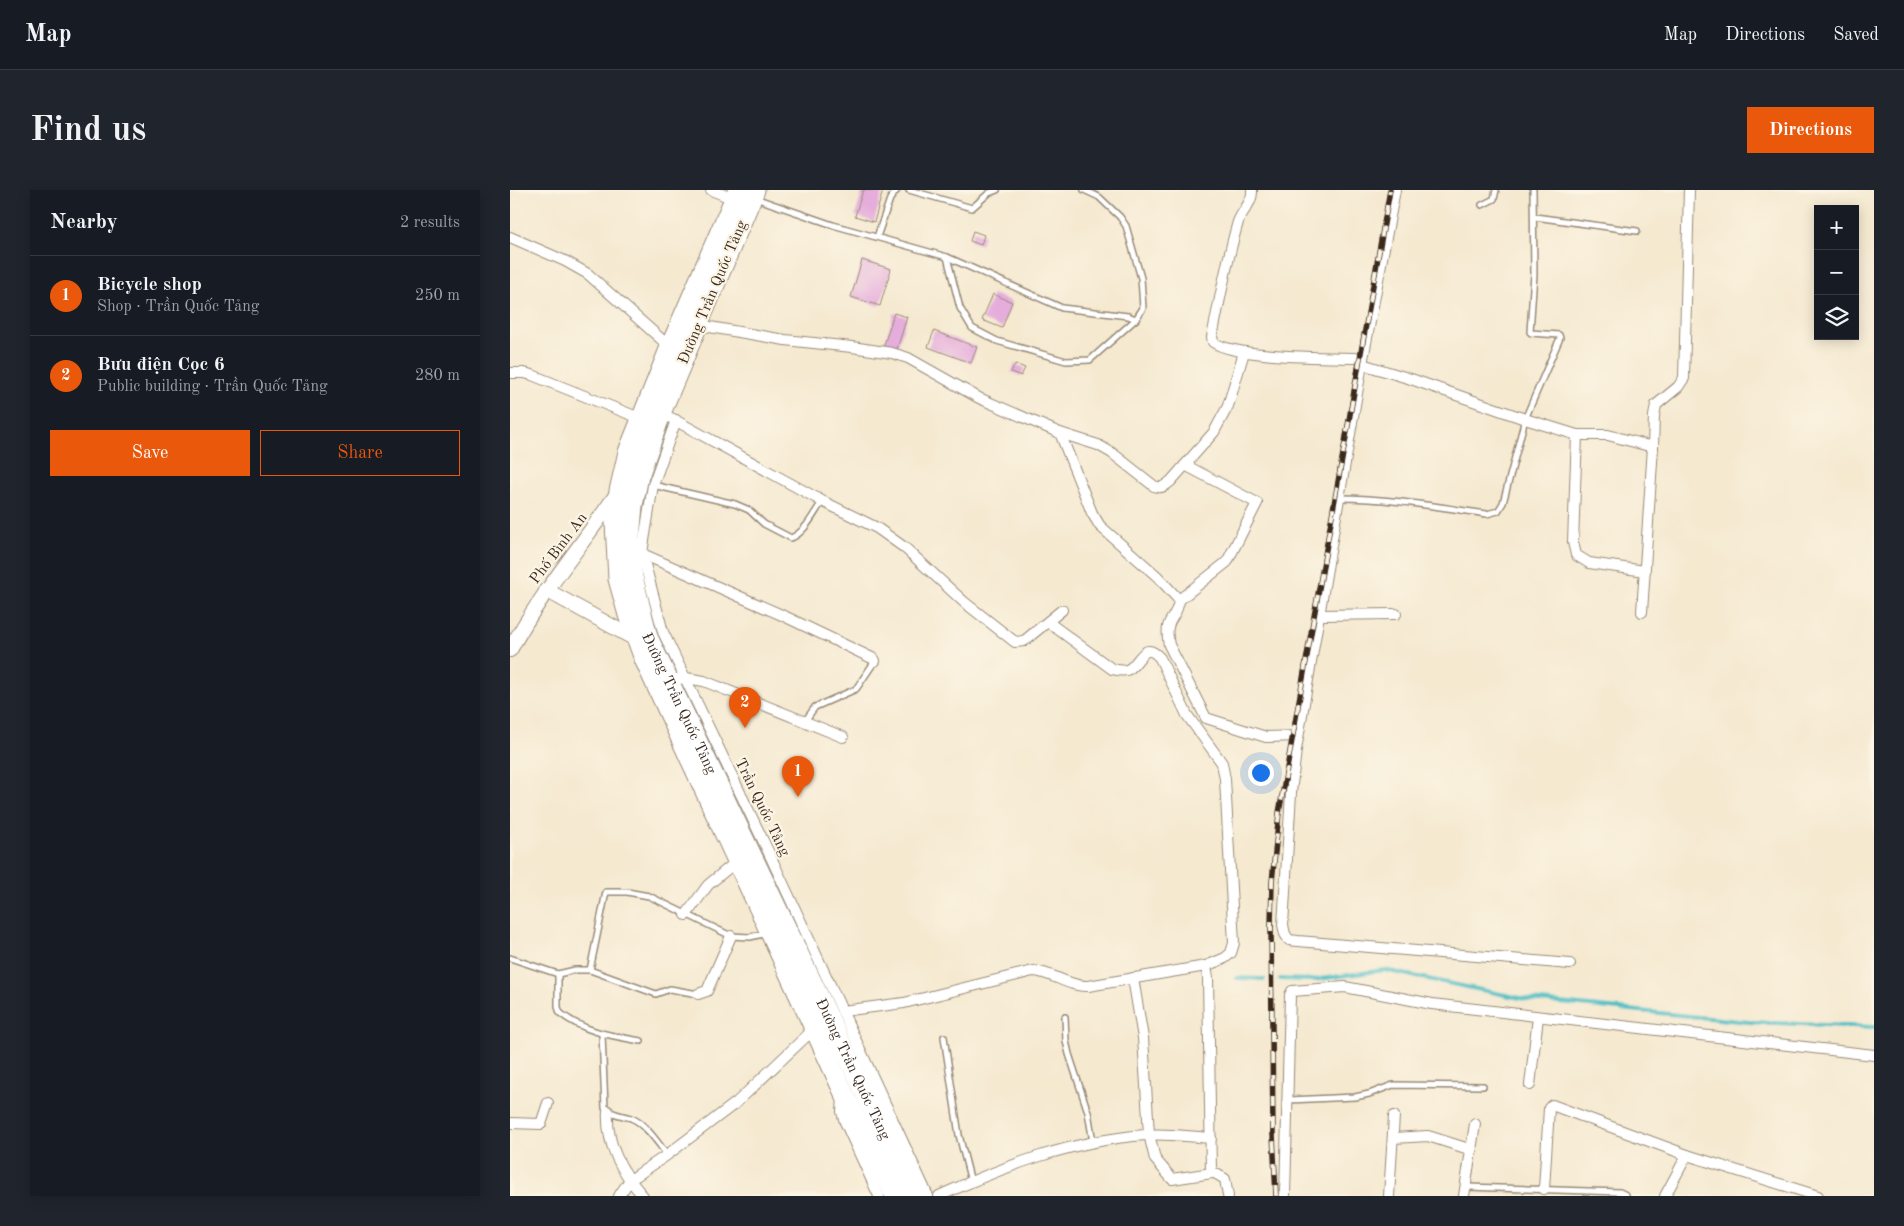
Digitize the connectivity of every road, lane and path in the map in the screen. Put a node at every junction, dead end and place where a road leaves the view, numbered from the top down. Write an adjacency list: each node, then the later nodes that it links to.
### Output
1 (710, 190): 11 (street)
2 (897, 190): 16 (lane)
3 (909, 190): 4 (lane)
4 (997, 190)
5 (1084, 190): 18 (lane)
6 (1252, 190): 21 (street)
7 (1395, 190): 22 (street)
8 (1496, 190): 12 (lane)
9 (1533, 190): 13 (lane)
10 (1689, 190): 29 (street)
11 (745, 194): 16 (lane); 19 (highway, Đường Trần Quốc Tảng); 20 (highway, Đường Trần Quốc Tảng)
12 (1482, 205)
13 (1535, 217): 14 (lane); 26 (lane)
14 (1637, 231)
15 (510, 237): 20 (street)
16 (877, 237): 17 (lane)
17 (947, 257): 18 (lane); 18 (lane)
18 (1136, 319)
19 (698, 325): 24 (highway, Đường Trần Quốc Tảng); 27 (street)
20 (670, 347): 25 (highway, Đường Trần Quốc Tảng)
21 (1244, 352): 22 (street); 30 (street)
22 (1362, 364): 26 (street); 33 (street)
23 (510, 373): 25 (street)
24 (669, 416): 31 (street); 34 (street); 35 (highway, Đường Trần Quốc Tảng)
25 (642, 419): 32 (highway, Đường Trần Quốc Tảng)
26 (1525, 419): 28 (street); 33 (lane)
27 (1060, 433): 30 (street); 38 (street)
28 (1577, 434): 29 (street); 36 (street)
29 (1653, 447): 36 (street)
30 (1185, 465): 38 (street)
31 (653, 485): 34 (lane); 35 (street)
32 (619, 491): 35 (highway, Đường Trần Quốc Tảng); 37 (street, Phố Bình An)
33 (1339, 498): 42 (street)
34 (822, 501): 43 (street)
35 (629, 549): 44 (highway, Đường Trần Quốc Tảng); 46 (street); 47 (highway, Đường Trần Quốc Tảng)
36 (1644, 571): 40 (street)
37 (546, 590): 44 (street); 45 (street, Phố Bình An)
38 (1179, 600): 49 (street)
39 (1062, 610): 43 (street)
40 (1642, 612)
41 (1396, 614): 42 (street)
42 (1319, 615): 49 (street)
43 (1048, 622): 58 (street)
44 (637, 640): 51 (highway, Đường Trần Quốc Tảng)
45 (510, 650)
46 (875, 662): 48 (lane)
47 (677, 679): 48 (street); 62 (street, Trần Quốc Tảng); 96 (highway, Đường Trần Quốc Tảng)
48 (804, 721): 50 (street)
49 (1298, 736): 56 (street)
50 (843, 737)
51 (737, 861): 52 (street); 53 (highway, Đường Trần Quốc Tảng)
52 (686, 915): 54 (lane); 57 (lane)
53 (770, 932): 54 (lane); 65 (highway, Đường Trần Quốc Tảng)
54 (730, 936): 61 (street)
55 (510, 958): 59 (lane)
56 (1570, 964)
57 (590, 970): 59 (lane); 61 (lane)
58 (1207, 971): 60 (street); 80 (street)
59 (558, 974): 66 (lane)
60 (1133, 978): 62 (street); 79 (street)
61 (698, 994)
62 (842, 1011): 97 (street, Trần Quốc Tảng)
63 (1065, 1017): 82 (lane)
64 (1538, 1017): 69 (street); 70 (street); 73 (street)
65 (815, 1028): 72 (highway, Đường Trần Quốc Tảng); 84 (street)
66 (602, 1034): 68 (lane); 75 (lane)
67 (944, 1036): 88 (lane)
68 (641, 1042)
69 (1874, 1055)
70 (1530, 1084)
71 (1483, 1086): 73 (lane)
72 (843, 1091): 94 (street); 95 (highway, Đường Trần Quốc Tảng)
73 (1289, 1100): 100 (street)
74 (548, 1103): 77 (street)
75 (608, 1111): 84 (lane); 87 (street)
76 (1394, 1116): 81 (street)
77 (510, 1123)
78 (1475, 1124): 83 (street)
79 (1148, 1134): 80 (street); 82 (street); 86 (street)
80 (1211, 1138): 86 (street)
81 (1393, 1138): 83 (street); 101 (street)
82 (1093, 1142): 88 (street)
83 (1472, 1150): 90 (street)
84 (667, 1155): 87 (street)
85 (1687, 1155): 89 (street); 102 (street); 103 (street)
86 (1212, 1173): 99 (street)
87 (630, 1181): 92 (street); 93 (street)
88 (970, 1182): 98 (street)
89 (1544, 1189): 90 (lane); 91 (lane)
90 (1466, 1191)
91 (1626, 1195)
92 (619, 1196)
93 (643, 1196)
94 (879, 1196)
95 (895, 1196)
96 (914, 1196)
97 (928, 1196)
98 (939, 1196)
99 (1228, 1196)
100 (1285, 1196)
101 (1389, 1196)
102 (1665, 1196)
103 (1818, 1196)

